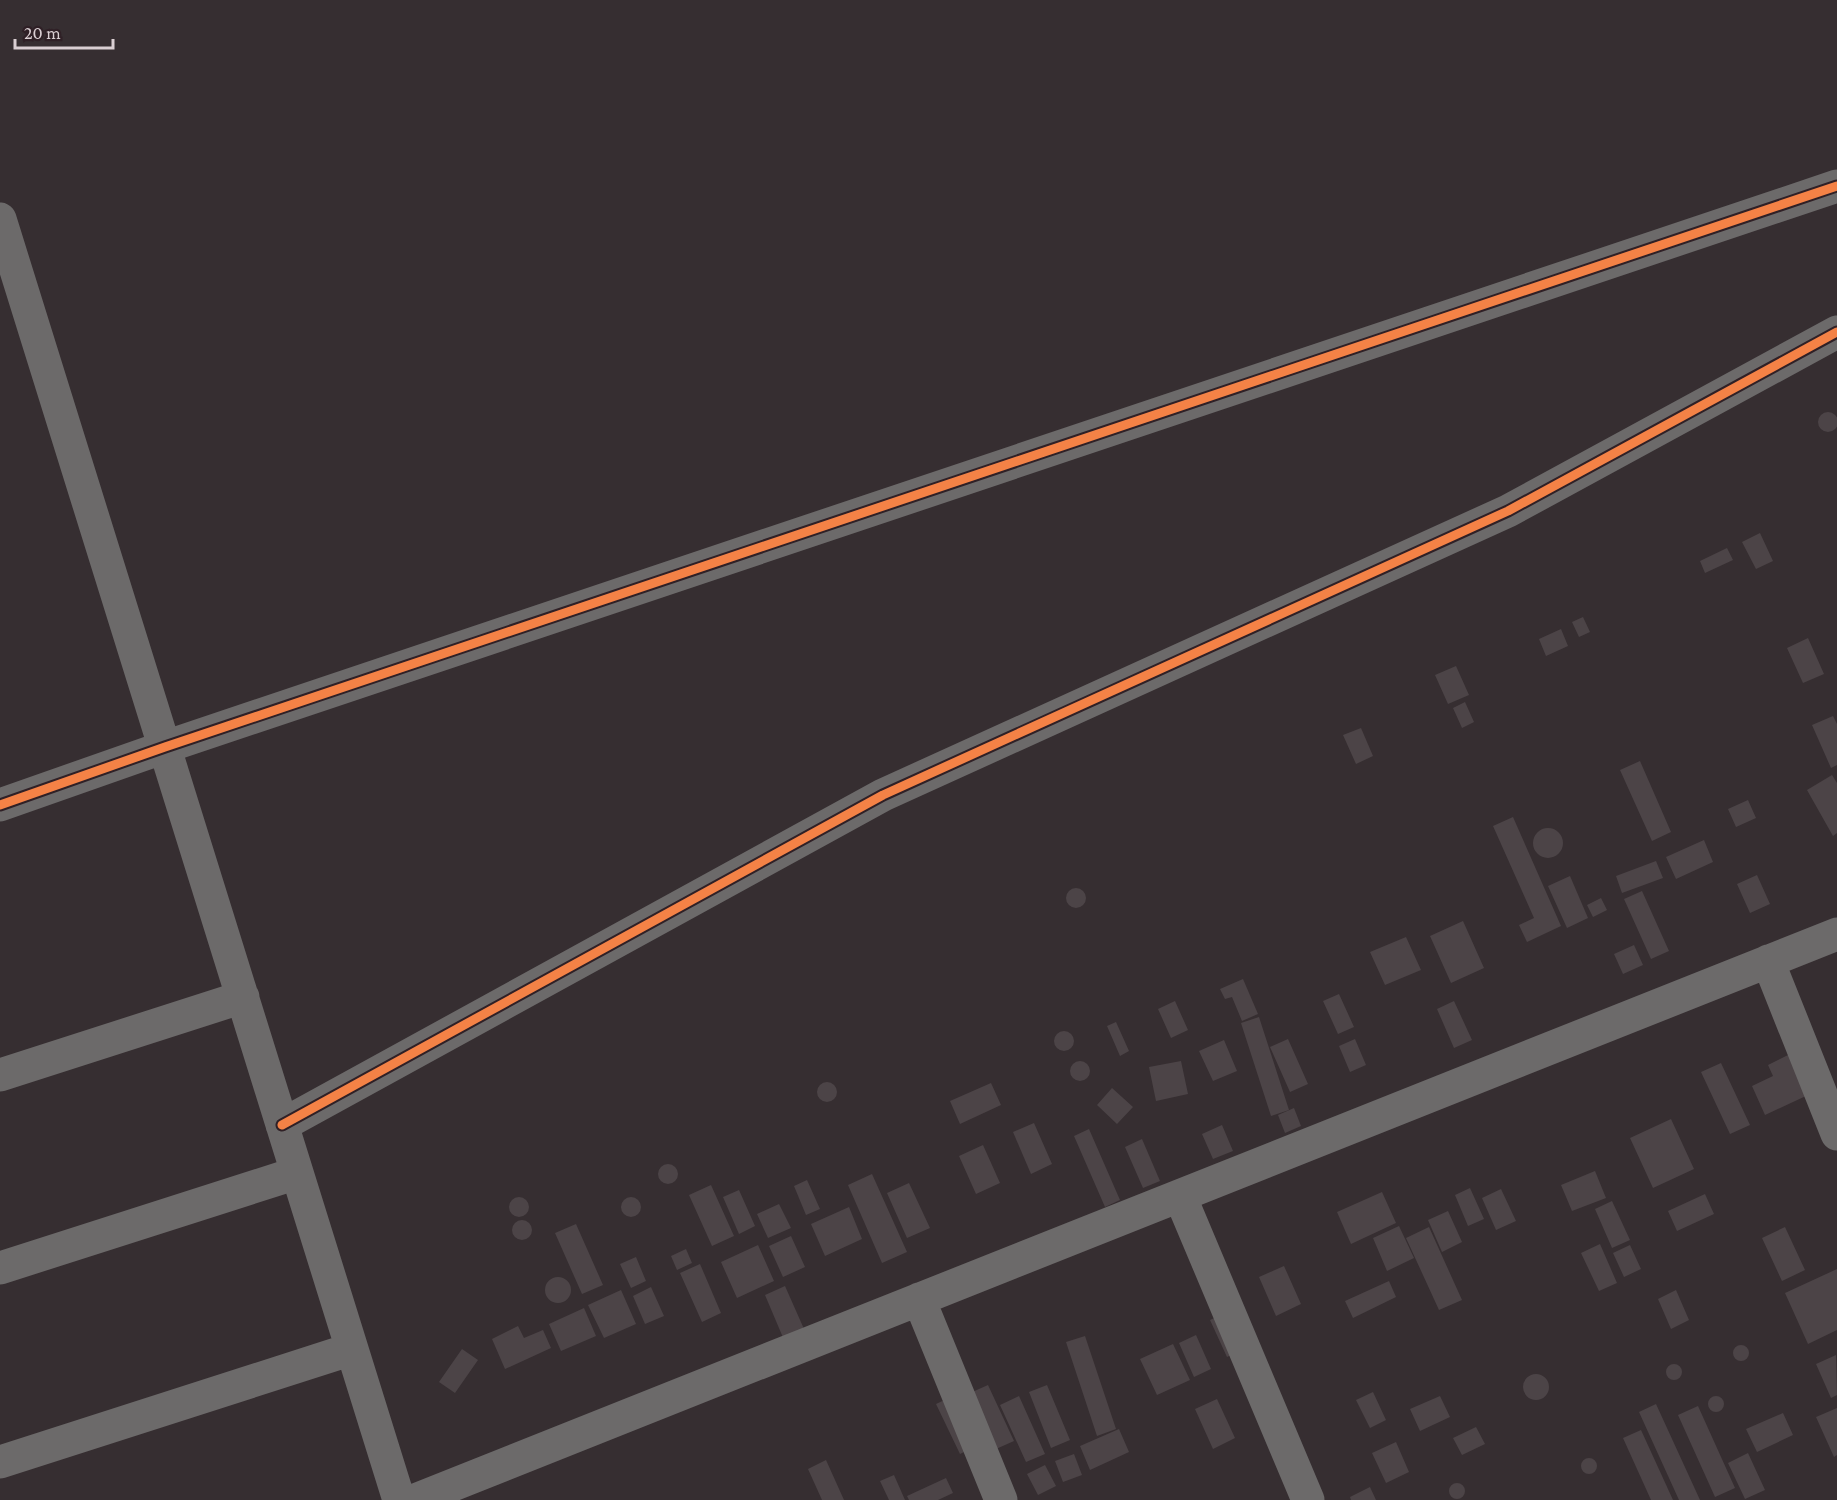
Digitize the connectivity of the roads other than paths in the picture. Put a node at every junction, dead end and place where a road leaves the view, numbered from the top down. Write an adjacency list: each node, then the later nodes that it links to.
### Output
1 (1837, 186): 4 (street)
2 (0, 219): 4 (street)
3 (1837, 332): 10 (street)
4 (165, 747): 5 (street); 8 (street)
5 (0, 805)
6 (1837, 934): 7 (street)
7 (1768, 961): 11 (street); 13 (street)
8 (243, 997): 9 (street); 10 (street)
9 (0, 1075)
10 (282, 1125): 12 (street)
11 (1837, 1134)
12 (297, 1173): 14 (street); 16 (street)
13 (1180, 1196): 15 (street); 21 (street)
14 (0, 1268)
15 (919, 1299): 19 (street); 20 (street)
16 (352, 1350): 17 (street); 18 (street)
17 (0, 1462)
18 (399, 1500)
19 (415, 1500)
20 (1001, 1500)
21 (1308, 1500)

